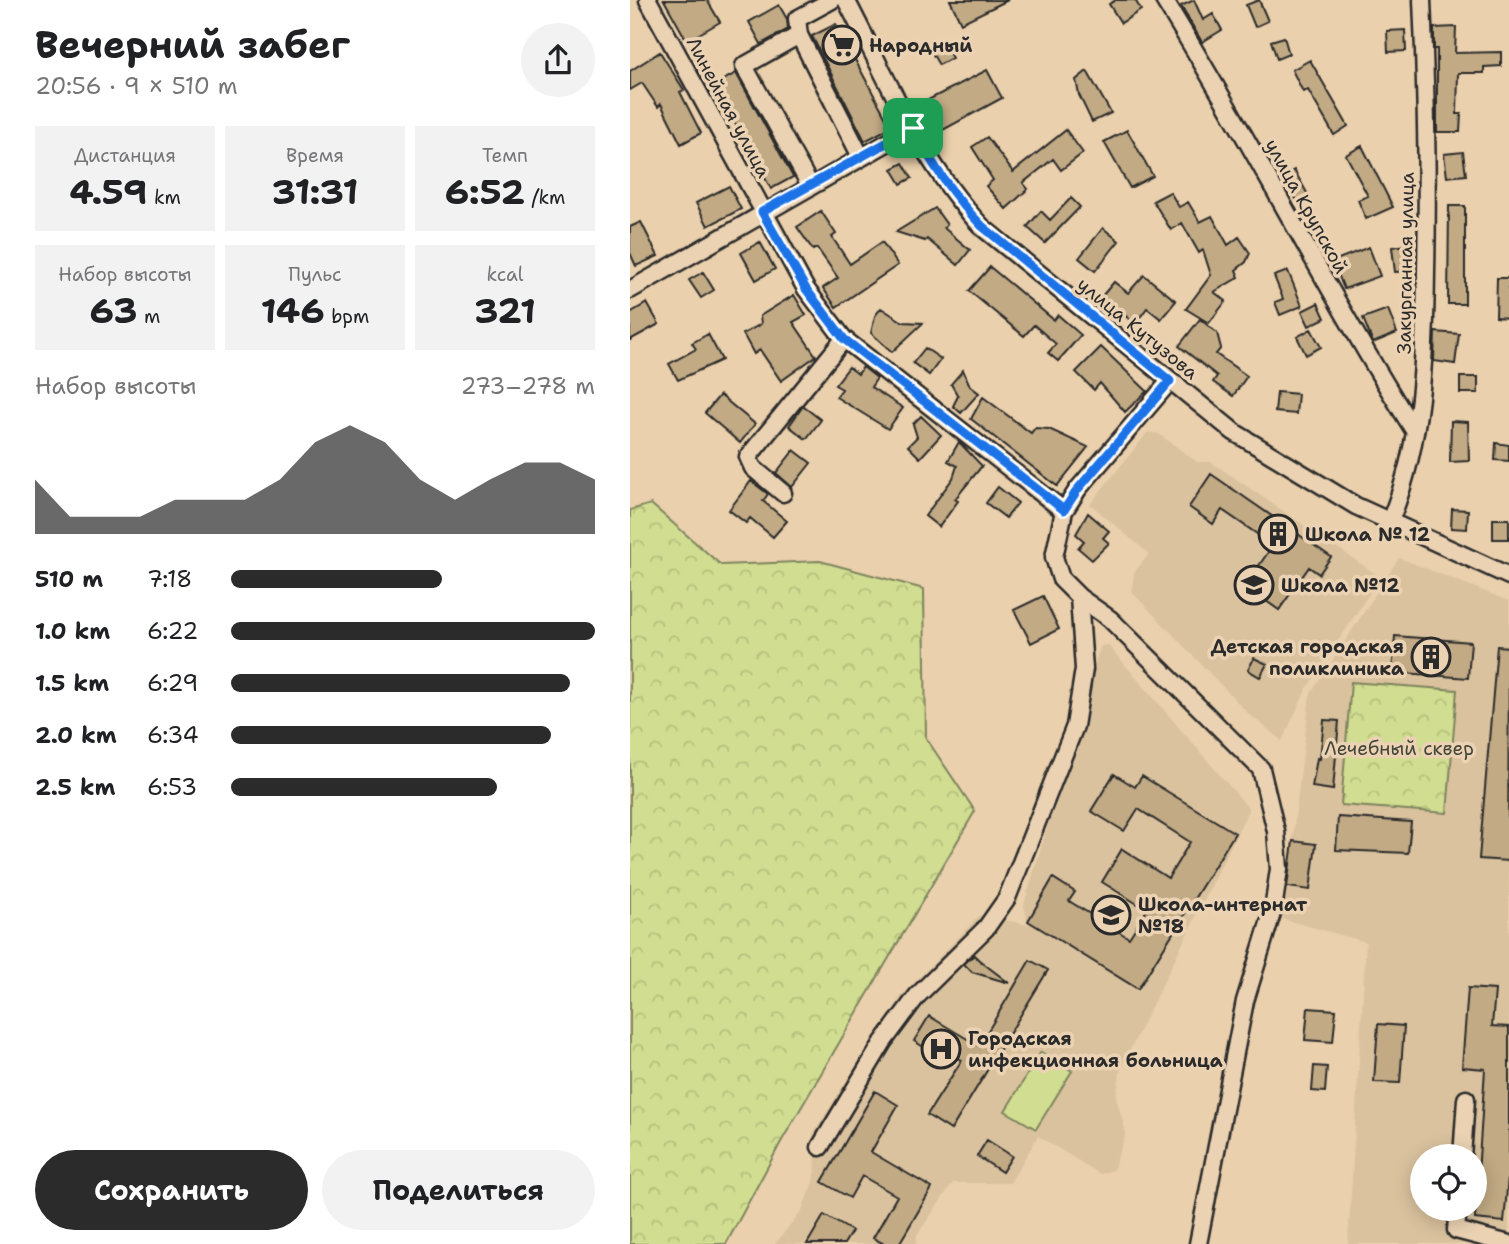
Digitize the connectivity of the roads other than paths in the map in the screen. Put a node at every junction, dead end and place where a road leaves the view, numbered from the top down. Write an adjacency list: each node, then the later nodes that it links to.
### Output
1 (648, 0): 10 (street, Линейная улица)
2 (832, 0): 6 (street)
3 (846, 0): 7 (street, улица Кутузова)
4 (1164, 0): 14 (street, улица Крупской)
5 (1422, 0): 14 (street, Закурганная улица)
6 (799, 36): 8 (street); 9 (street)
7 (913, 128): 8 (street); 13 (street, улица Кутузова)
8 (860, 157): 9 (street)
9 (810, 186): 10 (street)
10 (762, 212): 11 (street); 12 (street, Линейная улица)
11 (631, 288)
12 (844, 339): 15 (street); 16 (street, Линейная улица)
13 (1170, 381): 16 (street); 17 (street, улица Кутузова)
14 (1415, 432): 17 (street, Закурганная улица)
15 (783, 493)
16 (1064, 510): 19 (street)
17 (1389, 523): 18 (street, улица Кутузова)
18 (1509, 576)
19 (1079, 597): 20 (street); 26 (street)
20 (1084, 642): 21 (street); 24 (street)
21 (1096, 657)
22 (1466, 1100): 23 (street)
23 (1463, 1144)
24 (820, 1147)
25 (1457, 1221): 27 (street)
26 (1198, 1244)
27 (1509, 1244)

